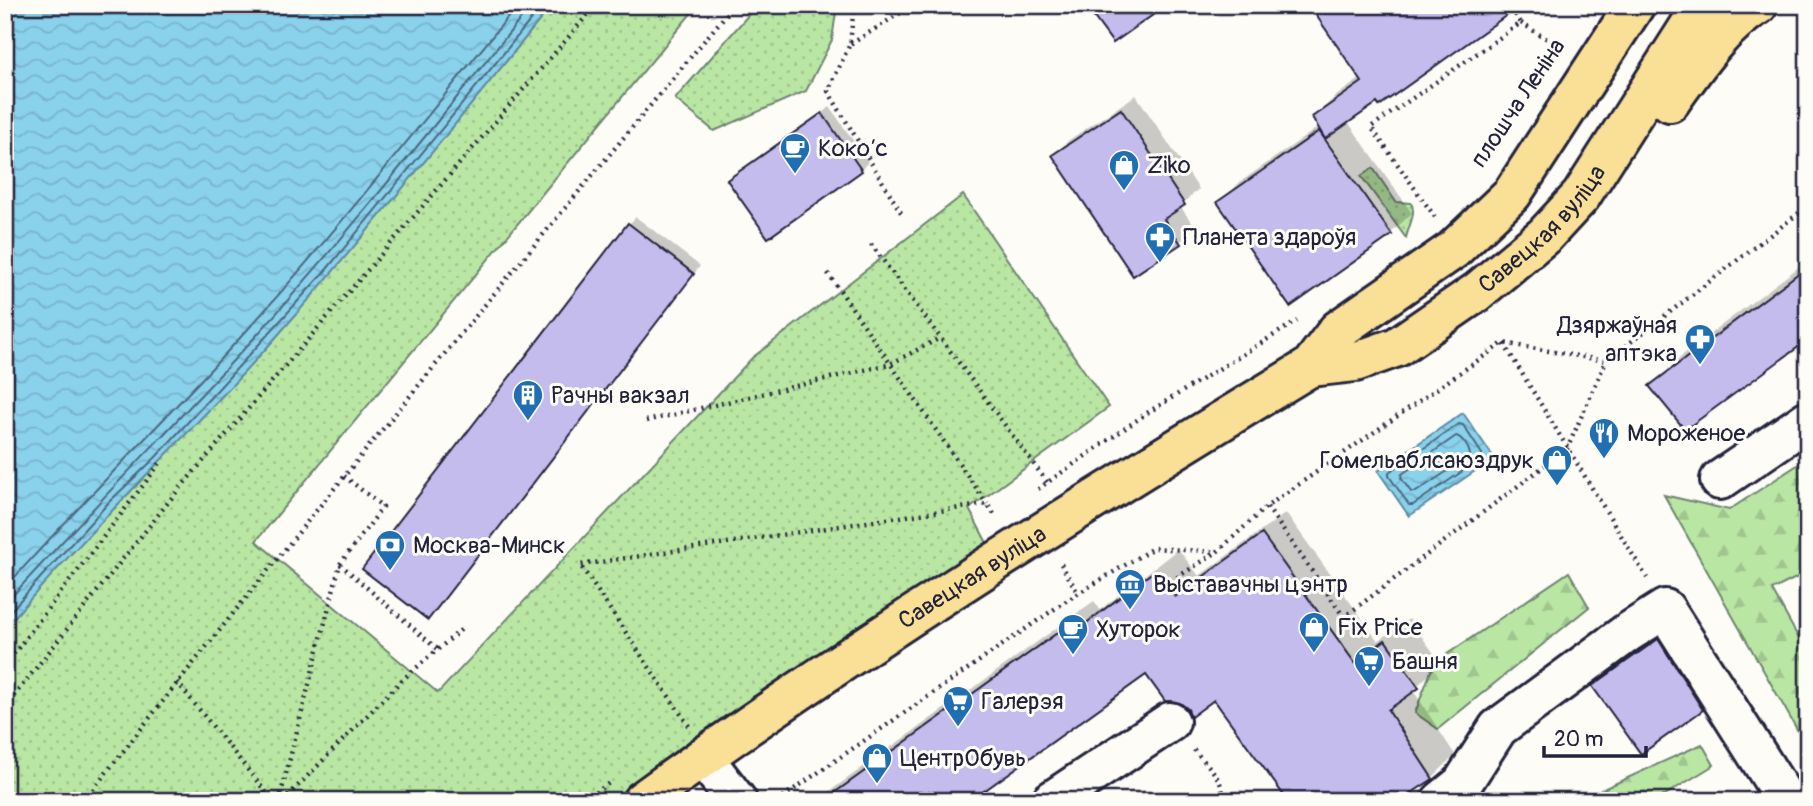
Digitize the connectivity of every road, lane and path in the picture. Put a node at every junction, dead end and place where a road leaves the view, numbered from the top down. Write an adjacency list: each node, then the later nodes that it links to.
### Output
1 (596, 5): 41 (path)
2 (734, 5): 27 (path)
3 (854, 5): 10 (path)
4 (913, 5): 10 (path)
5 (1510, 5): 9 (path, плошча Леніна)
6 (1635, 5): 22 (main road, Савецкая вуліца)
7 (1703, 5): 12 (main road, Савецкая вуліца)
8 (1758, 5): 12 (main road)
9 (1521, 23): 11 (path); 15 (path, плошча Леніна)
10 (850, 44): 14 (path)
11 (1572, 55)
12 (1581, 196): 22 (main road, Савецкая вуліца)
13 (1808, 206): 20 (path)
14 (903, 216)
15 (1438, 222)
16 (871, 244): 18 (path)
17 (828, 273): 21 (path)
18 (940, 338): 21 (path); 29 (path)
19 (1503, 343): 20 (path); 25 (path); 31 (path)
20 (1606, 361): 25 (path)
21 (890, 364): 24 (path); 30 (path)
22 (1310, 367): 43 (main road, Савецкая вуліца)
23 (1808, 420): 28 (street)
24 (646, 421)
25 (1567, 449): 31 (path); 36 (path)
26 (161, 462): 39 (path)
27 (344, 476): 34 (path); 40 (path)
28 (1720, 480)
29 (1047, 482)
30 (987, 504): 32 (path); 43 (path)
31 (1266, 507): 33 (path)
32 (996, 517)
33 (1217, 552): 35 (path); 51 (path)
34 (340, 564): 38 (path); 48 (path)
35 (1165, 585)
36 (1665, 609): 45 (street); 54 (street)
37 (463, 628): 38 (path)
38 (438, 650): 48 (path)
39 (5, 665)
40 (177, 682): 46 (path); 47 (path)
41 (5, 707)
42 (1170, 722): 52 (street)
43 (696, 742): 49 (main road, Савецкая вуліца); 50 (street)
44 (1209, 767): 53 (path)
45 (1791, 798)
46 (85, 801)
47 (272, 801)
48 (281, 801)
49 (642, 801)
50 (737, 801)
51 (777, 801)
52 (1051, 801)
53 (1222, 801)
54 (1441, 801)

